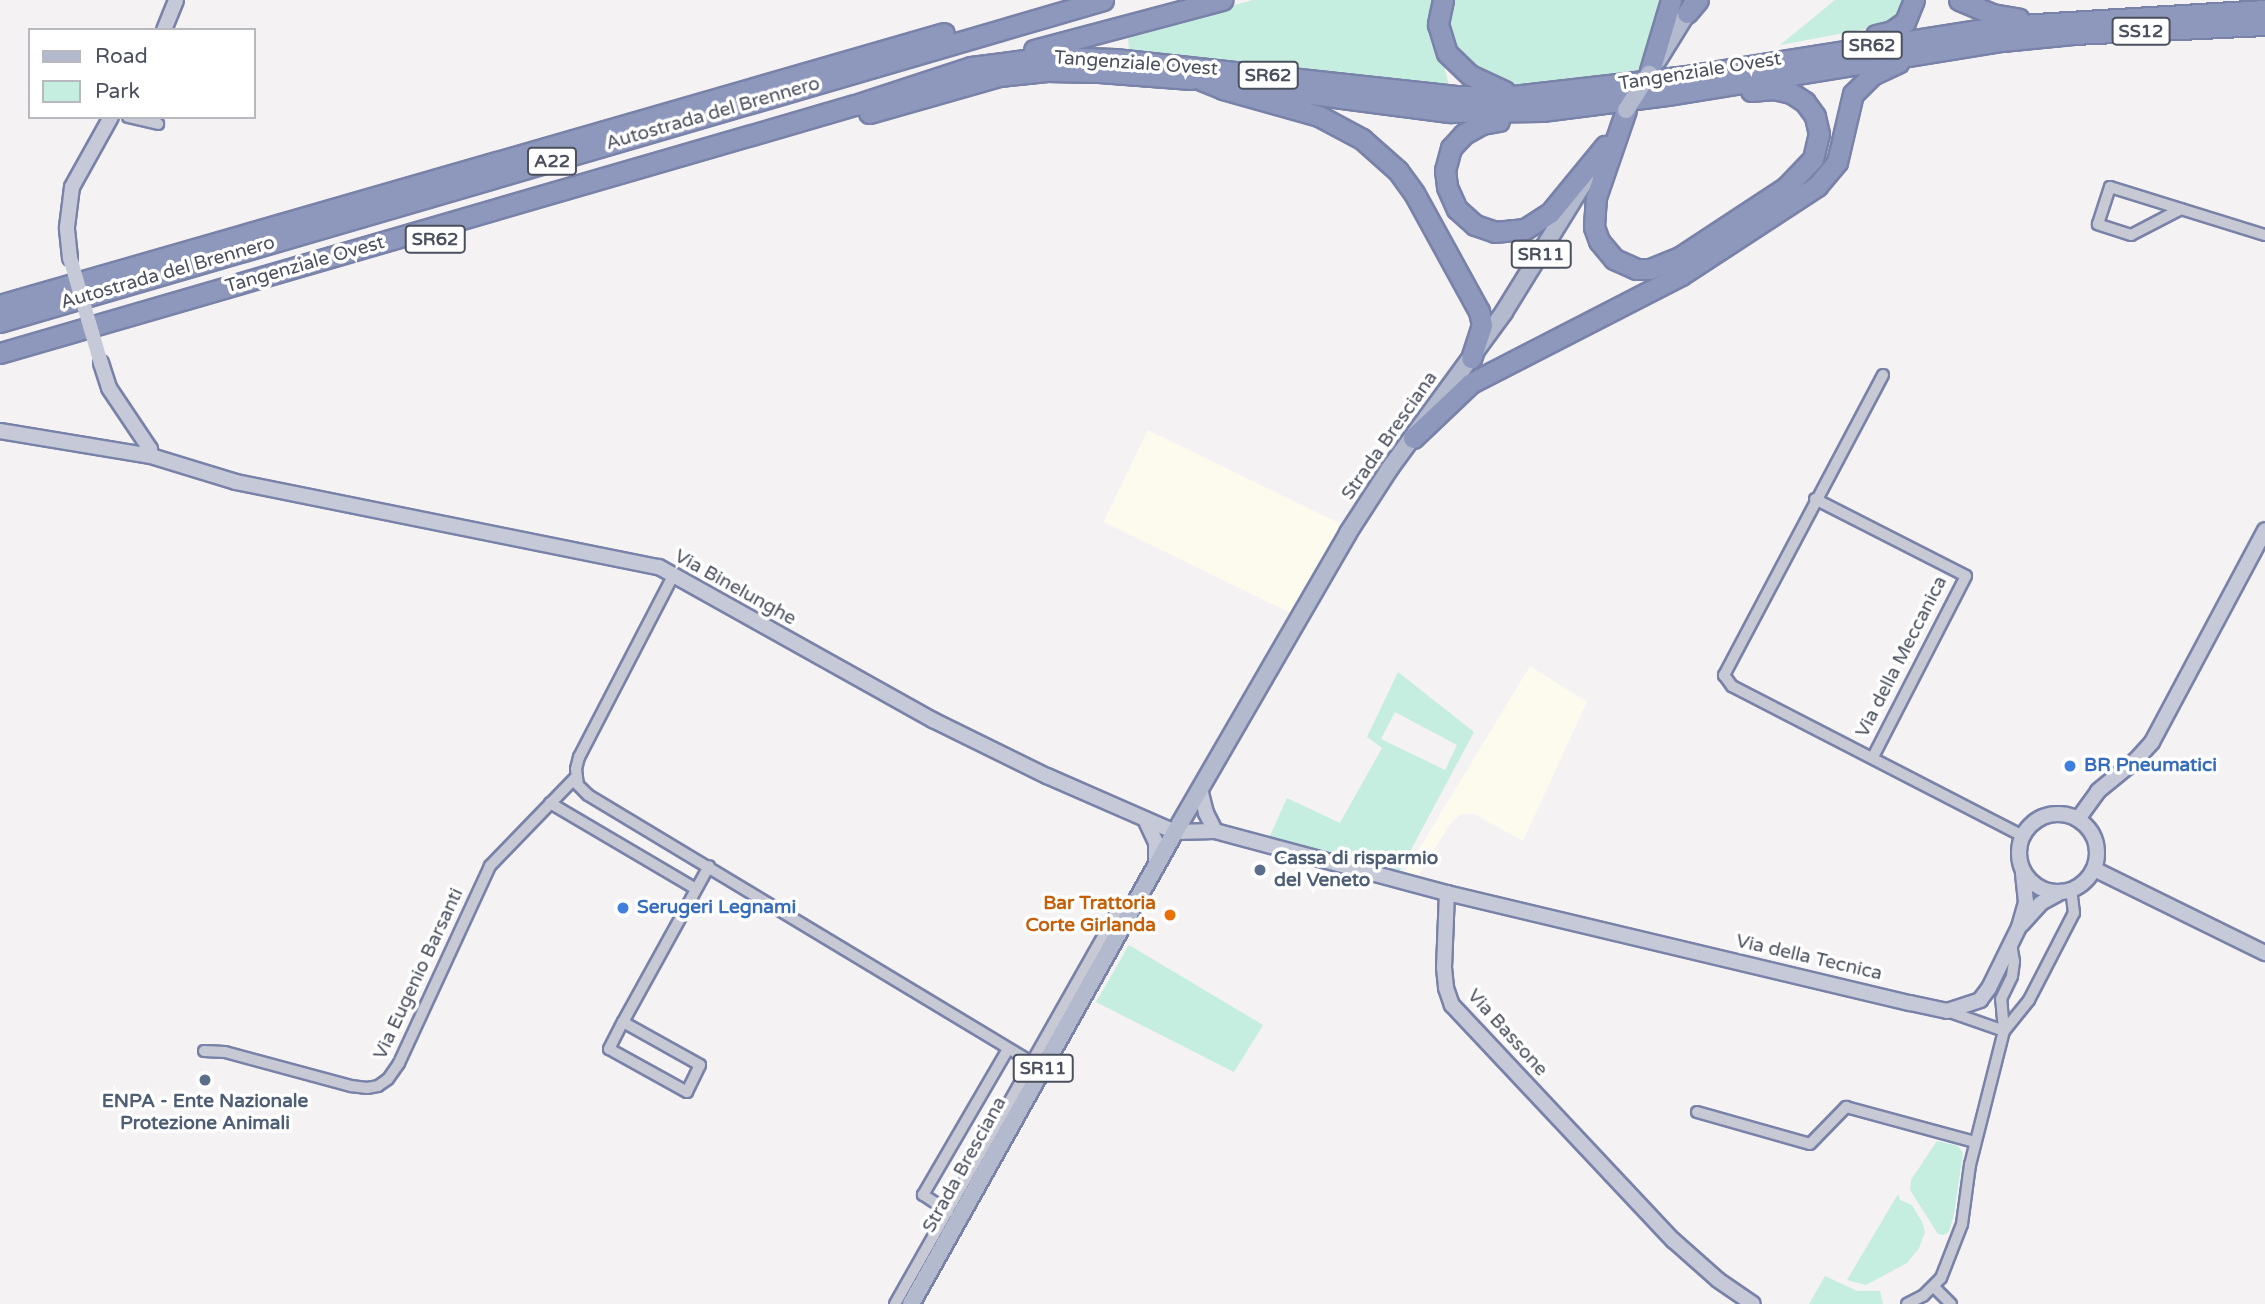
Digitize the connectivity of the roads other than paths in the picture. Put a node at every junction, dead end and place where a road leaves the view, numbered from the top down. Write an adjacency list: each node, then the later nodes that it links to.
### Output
1 (176, 0): 13 (street)
2 (1056, 0): 30 (highway, Autostrada del Brennero / A22)
3 (1103, 0): 31 (highway, Autostrada del Brennero / A22)
4 (1222, 0): 16 (highway)
5 (1443, 0): 20 (highway)
6 (1671, 0): 15 (highway)
7 (1914, 0): 18 (highway)
8 (1959, 0): 11 (highway)
9 (1693, 4): 15 (main road)
10 (2265, 10): 11 (highway, Tangenziale Ovest / SS12)
11 (2059, 22): 18 (highway, Tangenziale Ovest / SR62)
12 (2265, 25): 14 (highway, Tangenziale Ovest / SS12)
13 (165, 28)
14 (2001, 41): 21 (highway, Tangenziale Ovest / SR62); 37 (highway)
15 (1659, 51): 17 (highway)
16 (971, 67): 20 (highway, Tangenziale Ovest / SR62); 32 (highway, Tangenziale Ovest / SR62)
17 (1649, 74): 23 (main road, bridge)
18 (1687, 76): 20 (highway, Tangenziale Ovest / SR62)
19 (1201, 80): 22 (highway, Tangenziale Ovest / SR62); 33 (highway); 34 (highway, Tangenziale Ovest / SR62)
20 (1629, 84)
21 (1653, 97): 22 (highway, Tangenziale Ovest / SR62); 27 (highway)
22 (1583, 106): 27 (highway)
23 (1626, 110): 27 (highway)
24 (110, 119): 38 (street, bridge)
25 (137, 119): 26 (street)
26 (158, 124)
27 (1607, 151): 33 (main road, Strada Bresciana / SR11)
28 (2181, 209): 28 (street); 29 (street)
29 (2265, 235)
30 (0, 304)
31 (0, 321)
32 (0, 354)
33 (1471, 358): 37 (main road, Strada Bresciana / SR11)
34 (0, 365)
35 (1883, 375): 39 (street, Via della Meccanica)
36 (0, 431): 38 (street, Via Binelunghe)
37 (1413, 438): 44 (main road, Strada Bresciana / SR11)
38 (151, 456): 41 (street, Via Binelunghe)
39 (1815, 499): 42 (street, Via della Meccanica); 42 (street, Via della Meccanica)
40 (2265, 530): 47 (street)
41 (674, 574): 43 (street, Via Eugenio Barsanti); 46 (street, Via Binelunghe)
42 (1873, 757): 50 (street, Via della Meccanica)
43 (576, 777): 45 (street, Via Eugenio Barsanti); 51 (street)
44 (1200, 789): 48 (street); 49 (main road, Strada Bresciana / SR11)
45 (550, 803): 55 (street); 65 (street, Via Eugenio Barsanti)
46 (1145, 819): 49 (street, Via Binelunghe); 52 (street)
47 (2078, 819): 50 (street); 53 (street)
48 (1215, 831): 49 (street); 57 (street)
49 (1175, 832): 52 (main road, Strada Bresciana / SR11)
50 (2022, 836): 54 (street)
51 (709, 866): 55 (street); 64 (street)
52 (1156, 869): 66 (main road, Strada Bresciana / SR11)
53 (2094, 869): 56 (street); 60 (street)
54 (2023, 872): 56 (street); 58 (street)
55 (696, 889): 62 (street)
56 (2066, 891): 58 (street); 63 (street)
57 (1447, 893): 61 (street, Via della Tecnica); 73 (street, Via Bassone)
58 (2019, 928): 59 (street)
59 (2011, 944): 61 (street); 63 (street)
60 (2265, 953)
61 (1947, 1010): 63 (street, Via della Tecnica)
62 (623, 1022): 62 (street)
63 (2004, 1031): 68 (street)
64 (1008, 1049): 66 (street); 69 (street, Strada Bresciana)
65 (204, 1051)
66 (1037, 1066): 69 (street, Strada Bresciana); 72 (main road, Strada Bresciana / SR11)
67 (1697, 1112): 68 (street)
68 (1975, 1142): 70 (street)
69 (948, 1211): 71 (street, Strada Bresciana)
70 (1934, 1287): 74 (street); 75 (street)
71 (895, 1304)
72 (911, 1304)
73 (1753, 1304)
74 (1907, 1304)
75 (1951, 1304)

